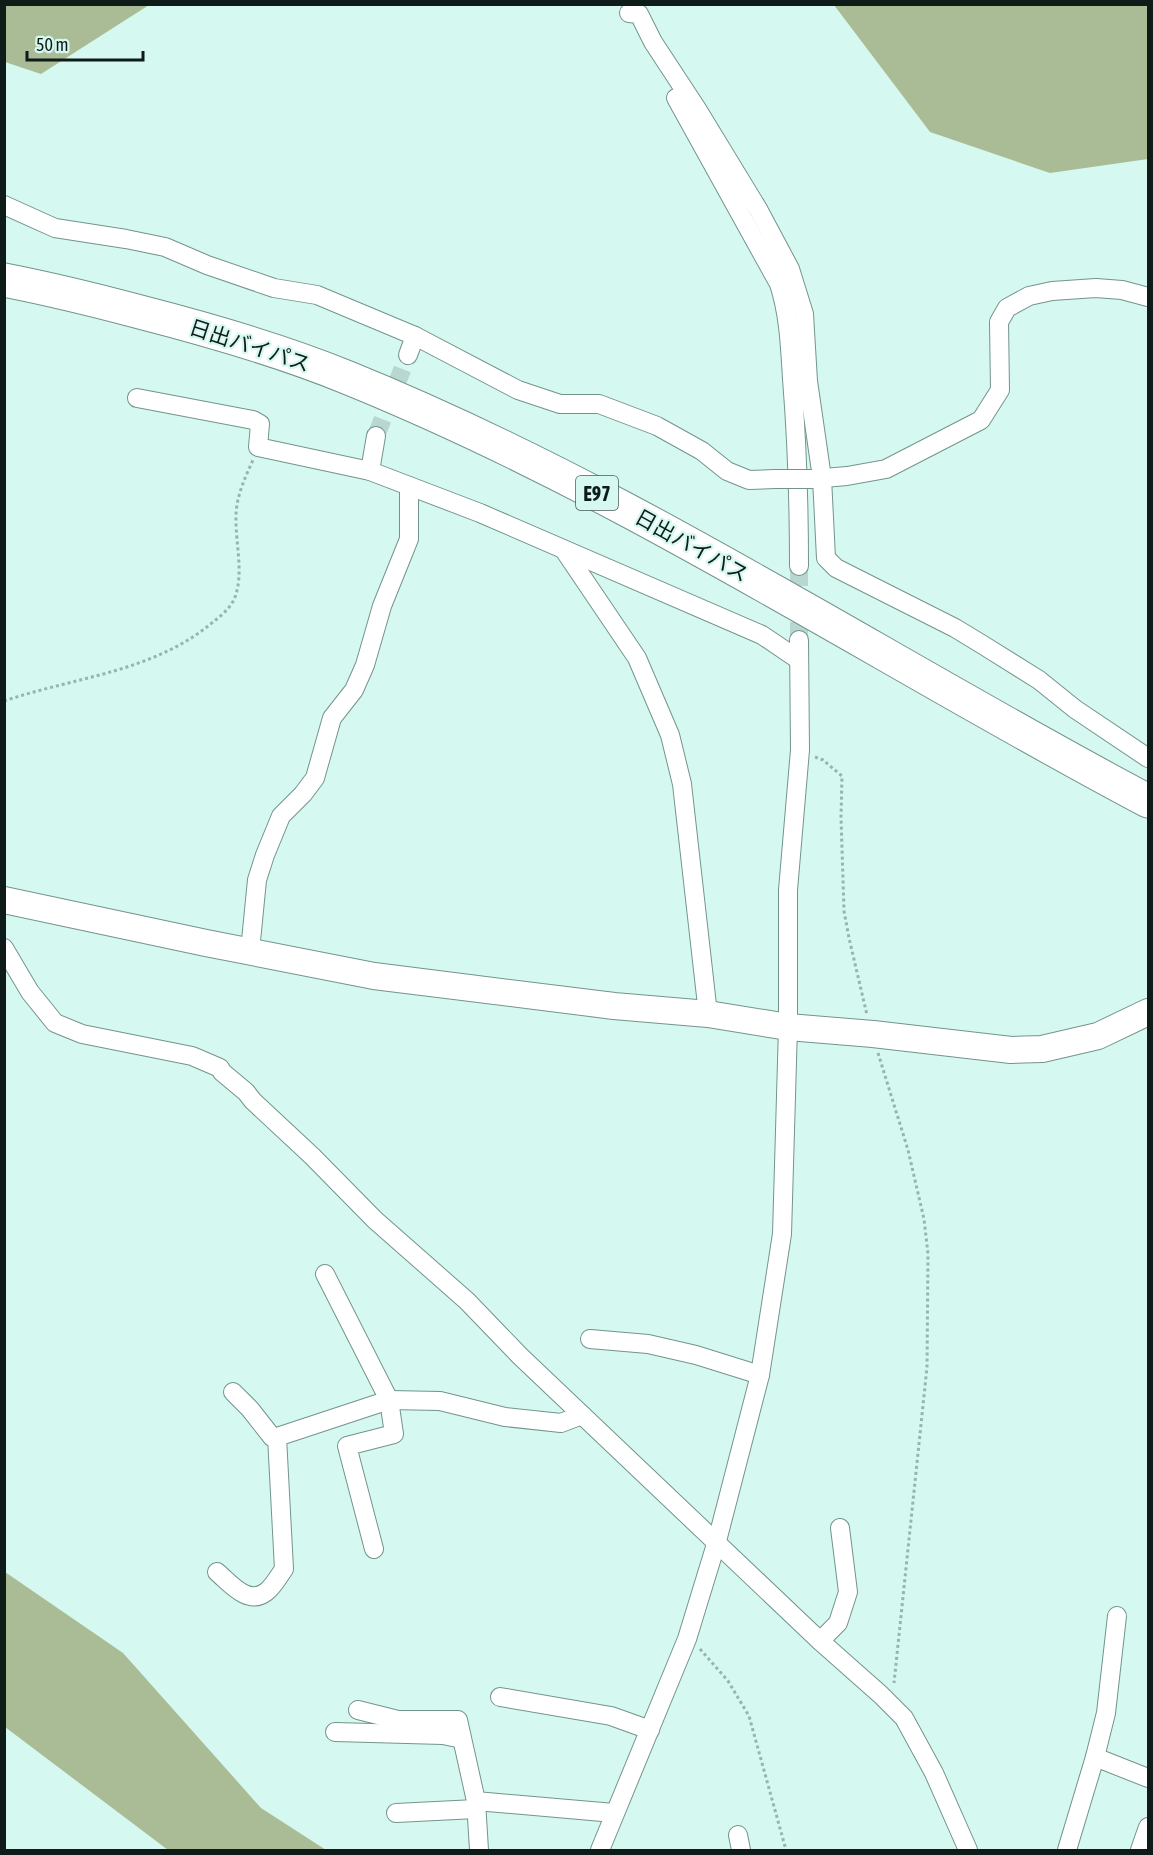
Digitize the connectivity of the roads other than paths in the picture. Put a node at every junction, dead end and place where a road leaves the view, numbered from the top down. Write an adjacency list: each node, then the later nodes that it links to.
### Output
1 (626, 9): 10 (street); 13 (street)
2 (4, 205): 5 (street)
3 (4, 280): 17 (highway, 日出バイパス / E97)
4 (1149, 297): 10 (street)
5 (415, 336): 6 (street); 10 (street, bridge)
6 (408, 355)
7 (137, 398): 9 (street)
8 (376, 436): 9 (street)
9 (370, 471): 11 (street)
10 (817, 478): 16 (street)
11 (409, 486): 12 (street); 20 (street)
12 (563, 548): 15 (street); 22 (street)
13 (799, 566)
14 (799, 640): 15 (street)
15 (799, 660): 23 (street)
16 (1149, 758)
17 (1149, 801)
18 (4, 900): 20 (street)
19 (4, 948): 29 (street)
20 (250, 951): 22 (street)
21 (1149, 1012): 23 (street)
22 (708, 1014): 23 (street)
23 (788, 1027): 26 (street)
24 (325, 1274): 28 (street)
25 (590, 1339): 26 (street)
26 (760, 1375): 32 (street)
27 (233, 1392): 30 (street)
28 (389, 1400): 29 (street); 30 (street); 33 (street)
29 (582, 1415): 32 (street)
30 (277, 1437): 34 (street)
31 (840, 1527): 36 (street)
32 (717, 1541): 36 (street); 39 (street)
33 (374, 1549)
34 (217, 1572)
35 (1117, 1616): 42 (street)
36 (820, 1641): 50 (street)
37 (500, 1697): 39 (street)
38 (358, 1710): 41 (street)
39 (650, 1730): 46 (street)
40 (335, 1732): 41 (street)
41 (462, 1739): 44 (street)
42 (1095, 1757): 43 (street); 51 (street)
43 (1149, 1778)
44 (476, 1805): 45 (street); 46 (street); 48 (street)
45 (396, 1813)
46 (614, 1814): 49 (street)
47 (1149, 1827): 52 (street)
48 (479, 1850)
49 (600, 1851)
50 (968, 1851)
51 (1067, 1851)
52 (1140, 1851)

